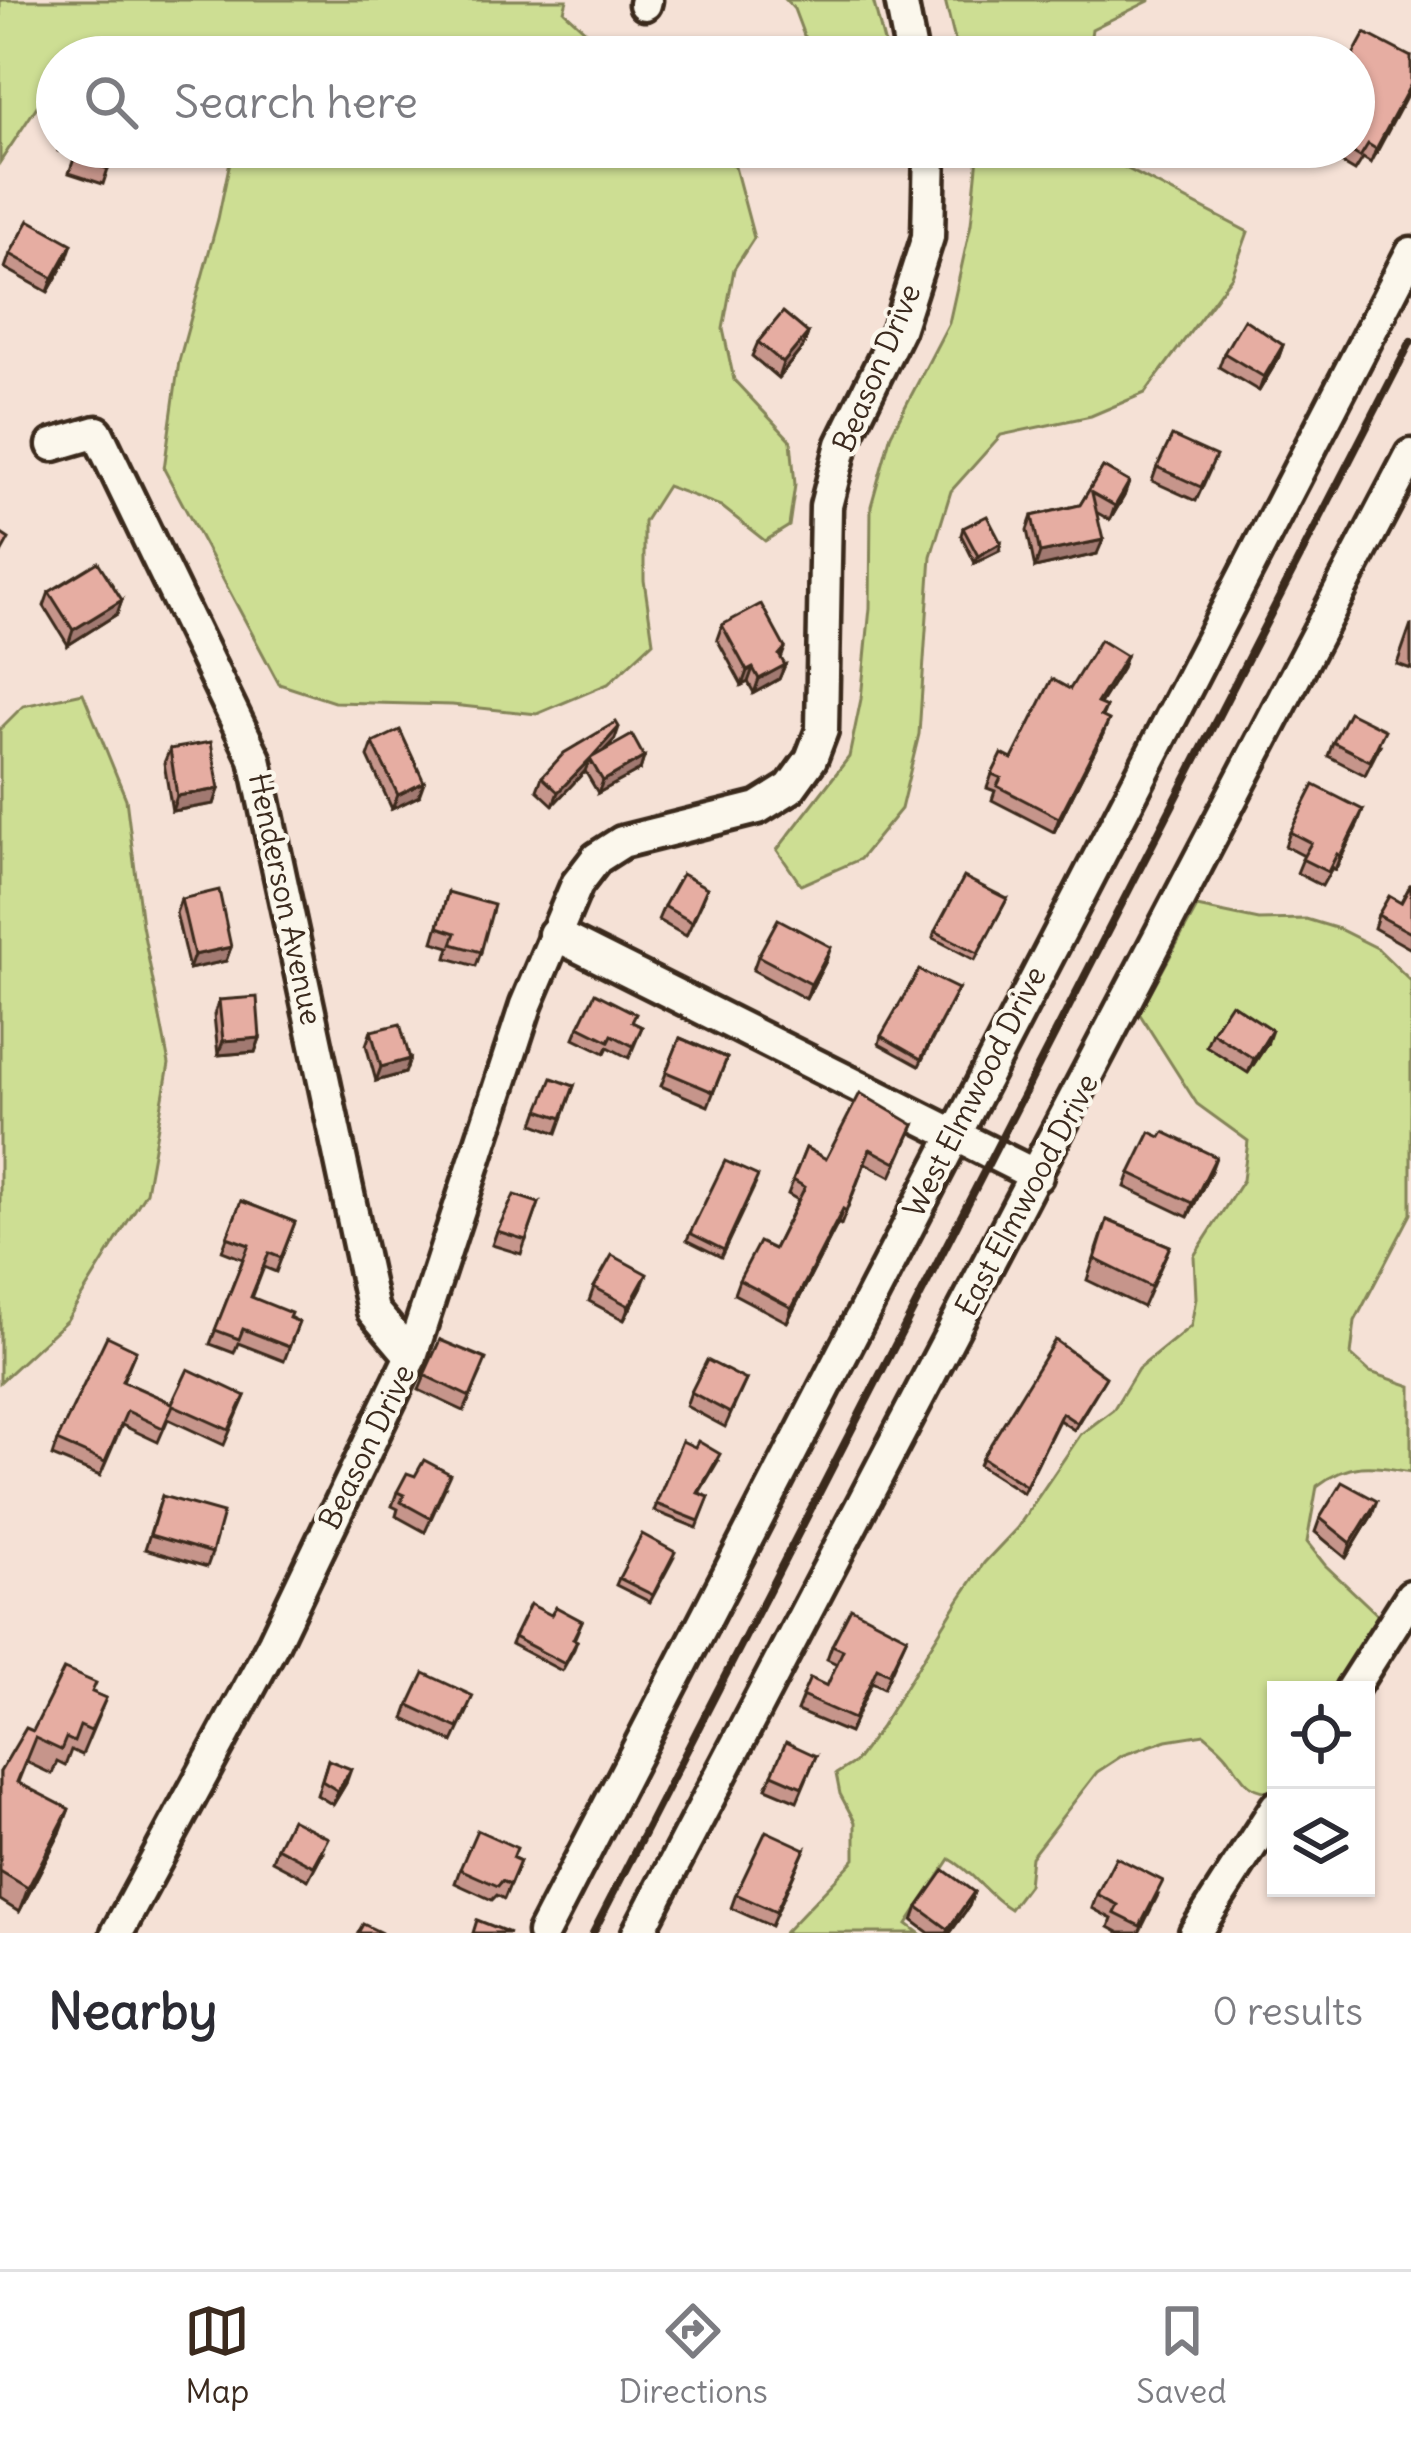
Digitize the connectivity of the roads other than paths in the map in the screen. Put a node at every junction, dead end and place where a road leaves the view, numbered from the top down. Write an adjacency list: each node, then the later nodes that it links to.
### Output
1 (901, 0): 2 (street)
2 (908, 36)
3 (930, 168): 7 (street, Beason Drive)
4 (1411, 253): 8 (street, West Elmwood Drive)
5 (53, 445): 10 (street, Henderson Avenue)
6 (1411, 455): 9 (street, East Elmwood Drive)
7 (554, 934): 8 (street); 10 (street, Beason Drive)
8 (953, 1132): 9 (street); 15 (street, West Elmwood Drive)
9 (1037, 1175): 16 (street, East Elmwood Drive)
10 (411, 1356): 14 (street, Beason Drive)
11 (1411, 1596): 12 (street)
12 (1357, 1681)
13 (1267, 1821): 17 (street)
14 (117, 1933)
15 (543, 1933)
16 (638, 1933)
17 (1195, 1933)

